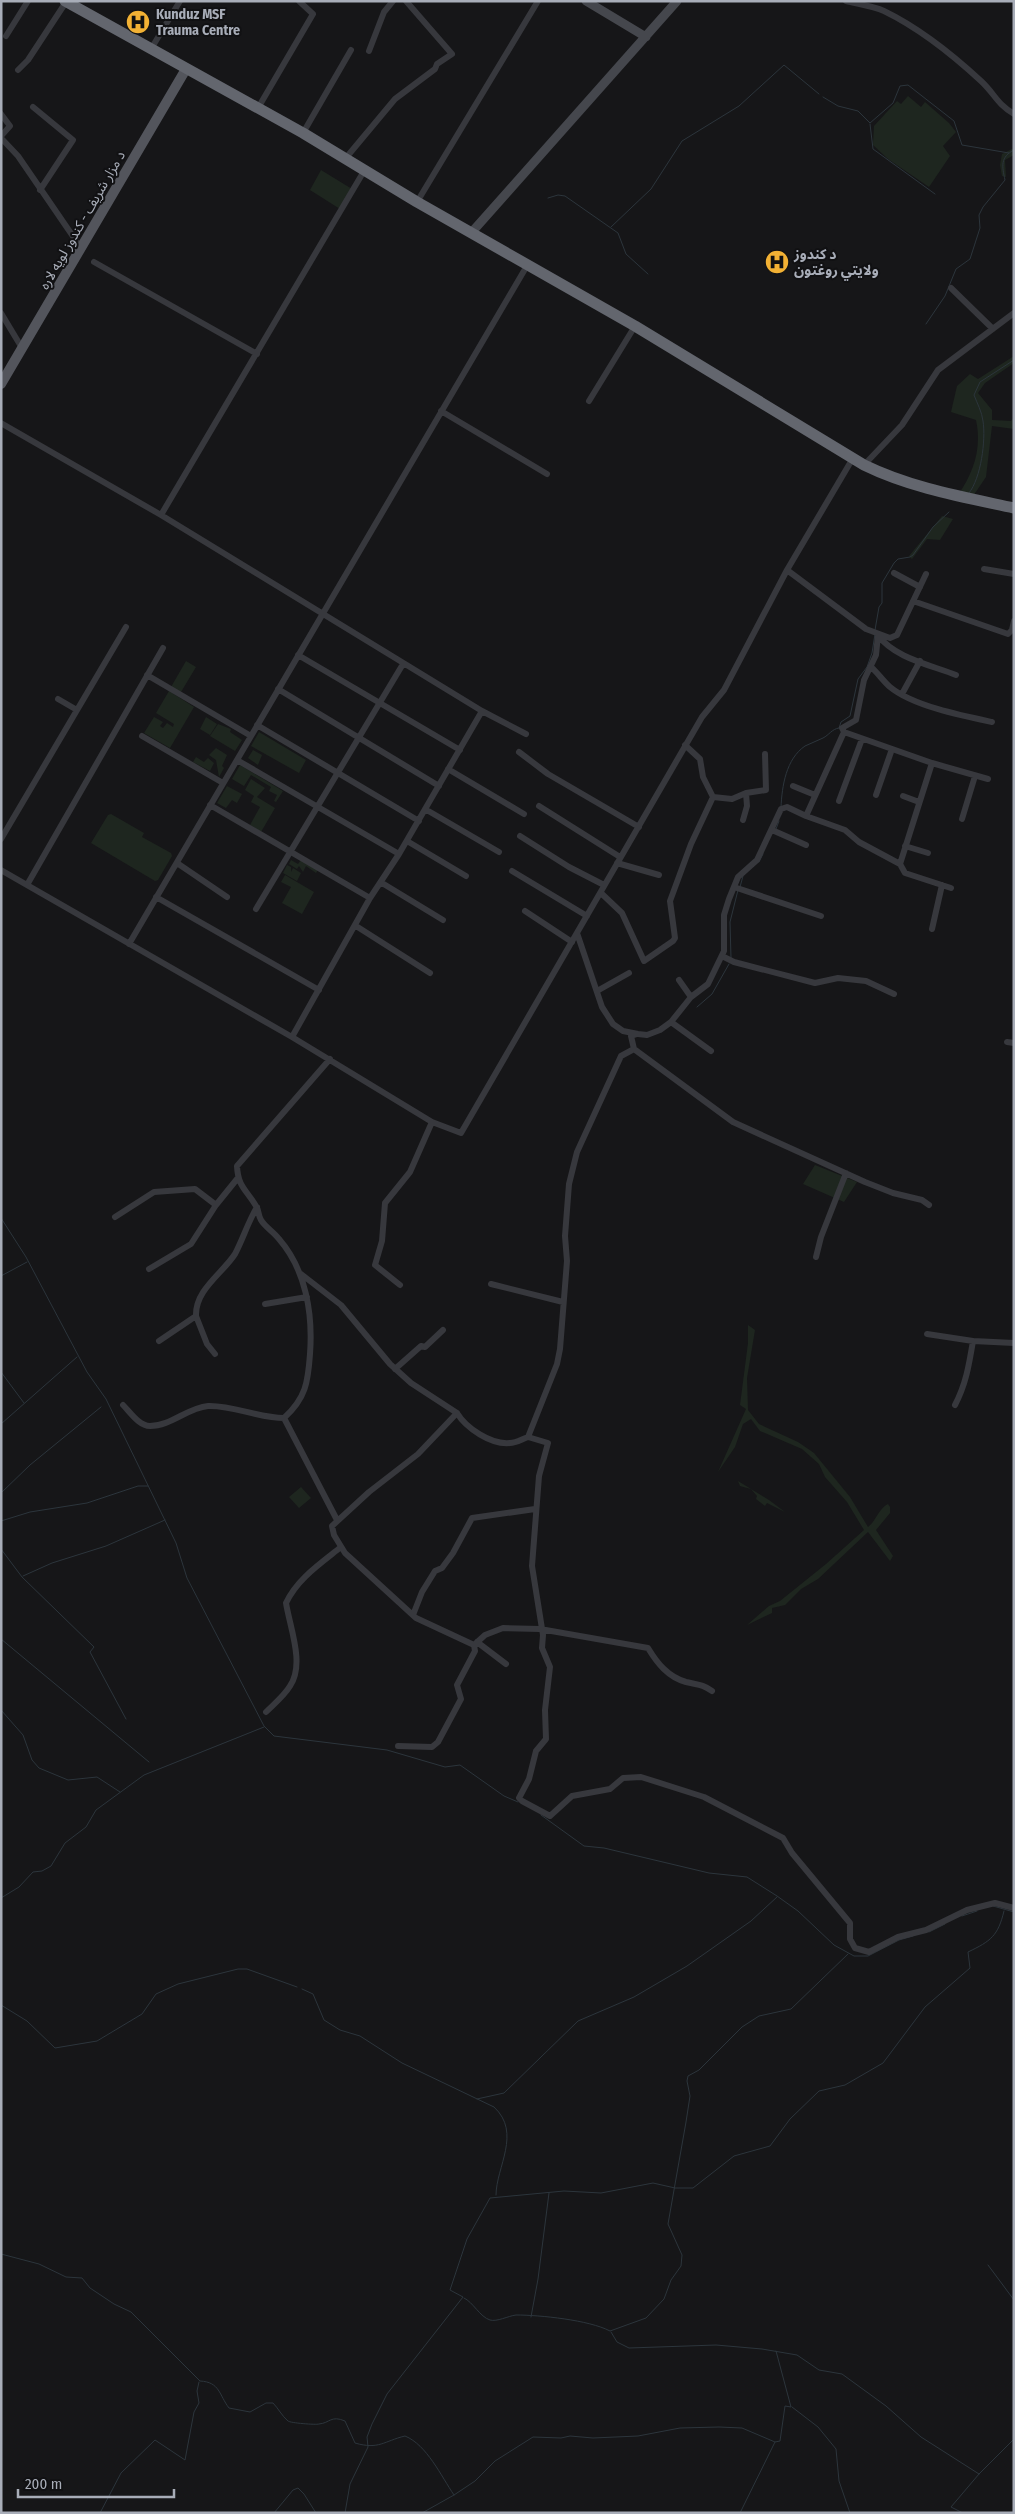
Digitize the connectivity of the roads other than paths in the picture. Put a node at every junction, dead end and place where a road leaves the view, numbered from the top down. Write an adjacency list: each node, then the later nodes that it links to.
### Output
1 (28, 1): 11 (street)
2 (180, 1): 13 (street)
3 (300, 1): 19 (street)
4 (393, 1): 15 (street)
5 (406, 1): 24 (street)
6 (538, 1): 27 (street)
7 (586, 1): 12 (street)
8 (677, 1): 12 (street)
9 (846, 1): 21 (street)
10 (65, 2): 13 (highway); 17 (street)
11 (6, 36)
12 (646, 38): 28 (street)
13 (150, 50): 16 (highway)
14 (351, 50): 22 (street)
15 (369, 51)
16 (186, 69): 19 (highway); 29 (main road, د مزار شریف - کندوز لویه لاره)
17 (18, 70)
18 (33, 107): 26 (street)
19 (258, 108): 22 (highway)
20 (1, 114): 23 (street)
21 (1014, 114)
22 (302, 133): 24 (highway)
23 (1, 137): 26 (street)
24 (345, 159): 25 (highway)
25 (364, 171): 27 (highway); 38 (street)
26 (40, 190): 29 (street)
27 (417, 202): 28 (highway)
28 (472, 232): 31 (highway)
29 (81, 248): 37 (main road, د مزار شریف - کندوز لویه لاره)
30 (94, 262): 38 (street)
31 (528, 264): 35 (highway); 41 (street)
32 (951, 288): 36 (street)
33 (1, 313): 37 (street)
34 (1014, 313): 36 (street)
35 (635, 326): 40 (street); 43 (highway)
36 (993, 329): 44 (street)
37 (22, 348): 39 (main road, د مزار شریف - کندوز لویه لاره)
38 (256, 354): 47 (street)
39 (1, 384)
40 (589, 401)
41 (441, 410): 45 (street); 55 (street)
42 (1, 422): 47 (street)
43 (853, 458): 44 (highway); 49 (street)
44 (864, 465): 46 (highway)
45 (547, 474)
46 (1014, 508)
47 (161, 515): 55 (street)
48 (984, 569): 52 (street)
49 (787, 570): 58 (street); 80 (street)
50 (894, 573): 53 (street)
51 (926, 574): 53 (street)
52 (1014, 574)
53 (920, 587): 54 (street)
54 (914, 601): 56 (street); 58 (street)
55 (323, 613): 60 (street); 62 (street)
56 (1014, 621)
57 (126, 626): 70 (street)
58 (878, 635): 61 (street); 63 (street)
59 (163, 648): 65 (street)
60 (298, 655): 66 (street); 69 (street)
61 (920, 661): 64 (street); 67 (street)
62 (404, 664): 69 (street); 71 (street)
63 (871, 667): 67 (street); 74 (street)
64 (956, 674)
65 (147, 675): 77 (street); 129 (street)
66 (278, 689): 73 (street); 78 (street)
67 (902, 694): 72 (street)
68 (58, 699): 70 (street)
69 (380, 703): 78 (street); 82 (street)
70 (77, 710): 113 (street)
71 (482, 711): 75 (street); 82 (street)
72 (992, 722)
73 (257, 725): 77 (street); 88 (street)
74 (844, 732): 79 (street); 96 (street)
75 (526, 734)
76 (142, 736): 91 (street)
77 (250, 736): 85 (street)
78 (359, 738): 88 (street); 92 (street)
79 (862, 739): 81 (street); 99 (street)
80 (685, 745): 98 (street); 110 (street)
81 (892, 749): 86 (street); 95 (street)
82 (460, 750): 87 (street)
83 (519, 752): 110 (street)
84 (765, 754): 94 (street)
85 (237, 760): 91 (street); 103 (street)
86 (932, 763): 89 (street); 100 (street)
87 (448, 769): 92 (street); 105 (street)
88 (338, 773): 103 (street); 108 (street)
89 (975, 776): 90 (street); 107 (street)
90 (988, 779)
91 (223, 783): 101 (street)
92 (439, 786): 104 (street)
93 (793, 786): 96 (street)
94 (746, 793): 98 (street); 109 (street)
95 (876, 794)
96 (816, 795): 106 (street)
97 (903, 796): 100 (street)
98 (713, 797): 134 (street)
99 (839, 801)
100 (919, 802): 116 (street)
101 (210, 805): 117 (street); 122 (street)
102 (539, 806): 121 (street)
103 (318, 807): 117 (street); 120 (street)
104 (425, 809): 108 (street); 118 (street)
105 (524, 814)
106 (806, 816): 111 (street); 123 (street)
107 (962, 819)
108 (419, 820): 114 (street)
109 (742, 820)
110 (639, 828): 121 (street)
111 (772, 830): 115 (street); 132 (street)
112 (520, 836): 130 (street)
113 (1, 839)
114 (407, 841): 120 (street); 127 (street)
115 (806, 845)
116 (905, 846): 119 (street); 123 (street)
117 (290, 852): 137 (street); 138 (street)
118 (499, 852)
119 (928, 853)
120 (399, 854): 128 (street)
121 (619, 860): 126 (street); 130 (street)
122 (177, 863): 135 (street); 136 (street)
123 (900, 864): 131 (street)
124 (1, 870): 129 (street)
125 (512, 872): 140 (street)
126 (659, 875)
127 (466, 876)
128 (382, 883): 137 (street); 142 (street)
129 (27, 885): 147 (street)
130 (604, 885): 134 (street)
131 (942, 885): 133 (street); 144 (street)
132 (734, 887): 141 (street); 148 (street)
133 (951, 888)
134 (601, 893): 140 (street)
135 (156, 897): 147 (street); 152 (street)
136 (227, 898)
137 (370, 898): 143 (street)
138 (256, 909)
139 (524, 911): 146 (street)
140 (586, 916): 145 (street)
141 (821, 916)
142 (442, 920)
143 (356, 926): 149 (street); 152 (street)
144 (932, 929)
145 (576, 933): 146 (street); 153 (street)
146 (572, 942): 162 (street)
147 (129, 944): 158 (street)
148 (722, 956): 154 (street); 155 (street)
149 (430, 973)
150 (630, 973): 153 (street)
151 (680, 980): 155 (street)
152 (319, 990): 158 (street)
153 (597, 991): 157 (street)
154 (894, 994)
155 (691, 997): 156 (street)
156 (671, 1022): 157 (street); 160 (street)
157 (638, 1034): 159 (street)
158 (292, 1037): 161 (street)
159 (634, 1049): 163 (street); 175 (street)
160 (711, 1051)
161 (330, 1058): 162 (street); 164 (street)
162 (432, 1122): 173 (street)
163 (846, 1173): 166 (street); 169 (street)
164 (237, 1179): 165 (street); 167 (street)
165 (216, 1205): 168 (street); 170 (street)
166 (929, 1205)
167 (257, 1207): 171 (street); 177 (street)
168 (115, 1217)
169 (816, 1258)
170 (148, 1269)
171 (301, 1274): 174 (street); 184 (street)
172 (491, 1284): 175 (street)
173 (400, 1285)
174 (307, 1297): 176 (street); 188 (street)
175 (563, 1302): 189 (street)
176 (265, 1304)
177 (196, 1316): 180 (street); 183 (street)
178 (443, 1330): 184 (street)
179 (926, 1334): 181 (street)
180 (159, 1341)
181 (973, 1341): 182 (street); 186 (street)
182 (1014, 1343)
183 (216, 1354)
184 (396, 1369): 187 (street)
185 (123, 1405): 188 (street)
186 (955, 1405)
187 (457, 1412): 189 (street); 191 (street)
188 (284, 1418): 191 (street)
189 (528, 1437): 190 (street)
190 (535, 1508): 193 (street); 194 (street)
191 (337, 1520): 192 (street)
192 (341, 1546): 193 (street); 198 (street)
193 (413, 1615): 195 (street)
194 (540, 1629): 195 (street); 197 (street); 200 (street)
195 (475, 1643): 196 (street); 199 (street)
196 (506, 1664)
197 (712, 1691)
198 (266, 1712)
199 (398, 1746)
200 (1014, 1908)

